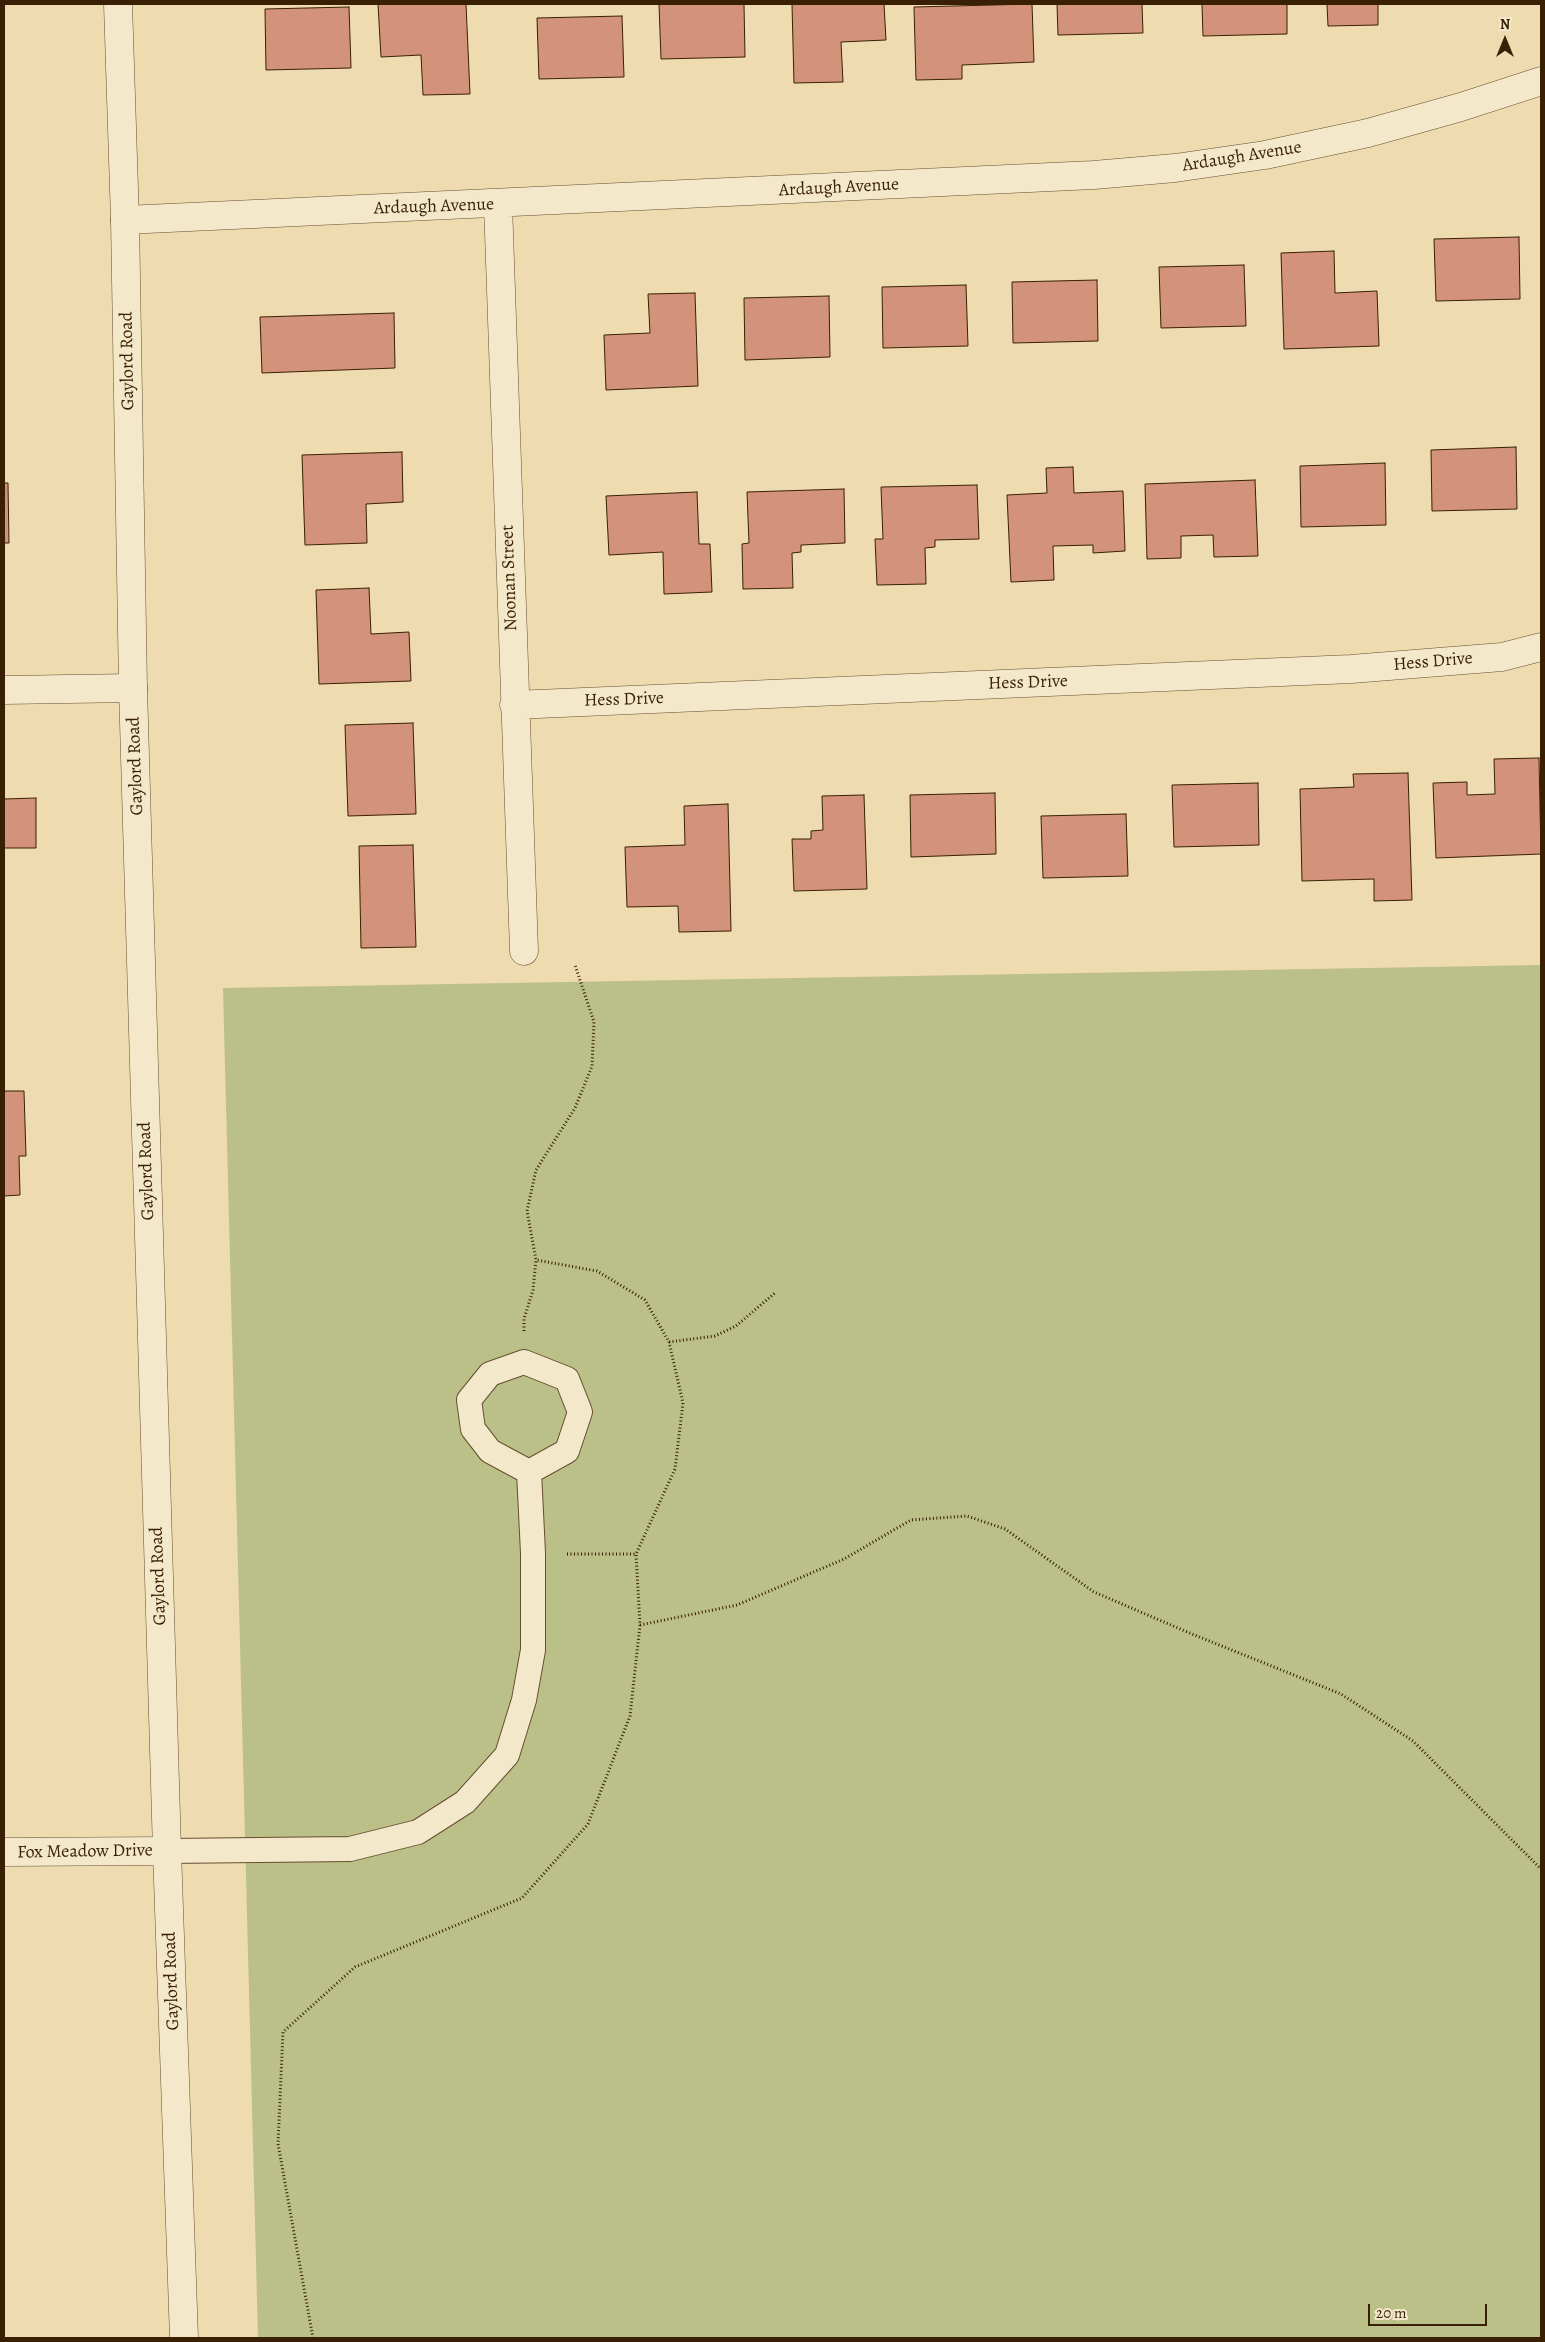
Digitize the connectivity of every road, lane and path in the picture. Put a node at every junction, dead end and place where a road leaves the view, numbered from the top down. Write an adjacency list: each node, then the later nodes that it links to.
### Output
1 (118, 4): 4 (street, Gaylord Road)
2 (1541, 81): 3 (street, Ardaugh Avenue)
3 (498, 204): 4 (street, Ardaugh Avenue); 8 (street, Noonan Street)
4 (125, 220): 6 (street, Gaylord Road)
5 (1541, 647): 8 (street, Hess Drive)
6 (133, 688): 7 (street); 18 (street, Gaylord Road)
7 (4, 690)
8 (514, 706): 9 (street, Noonan Street)
9 (524, 951)
10 (575, 965): 13 (path)
11 (776, 1292): 12 (path)
12 (669, 1342)
13 (524, 1362): 14 (lane); 14 (lane)
14 (529, 1472): 15 (lane)
15 (532, 1553): 16 (path); 18 (lane)
16 (636, 1554)
17 (640, 1625): 20 (path)
18 (167, 1851): 19 (street, Fox Meadow Drive); 21 (street, Gaylord Road)
19 (4, 1852)
20 (1541, 1869)
21 (184, 2338)

